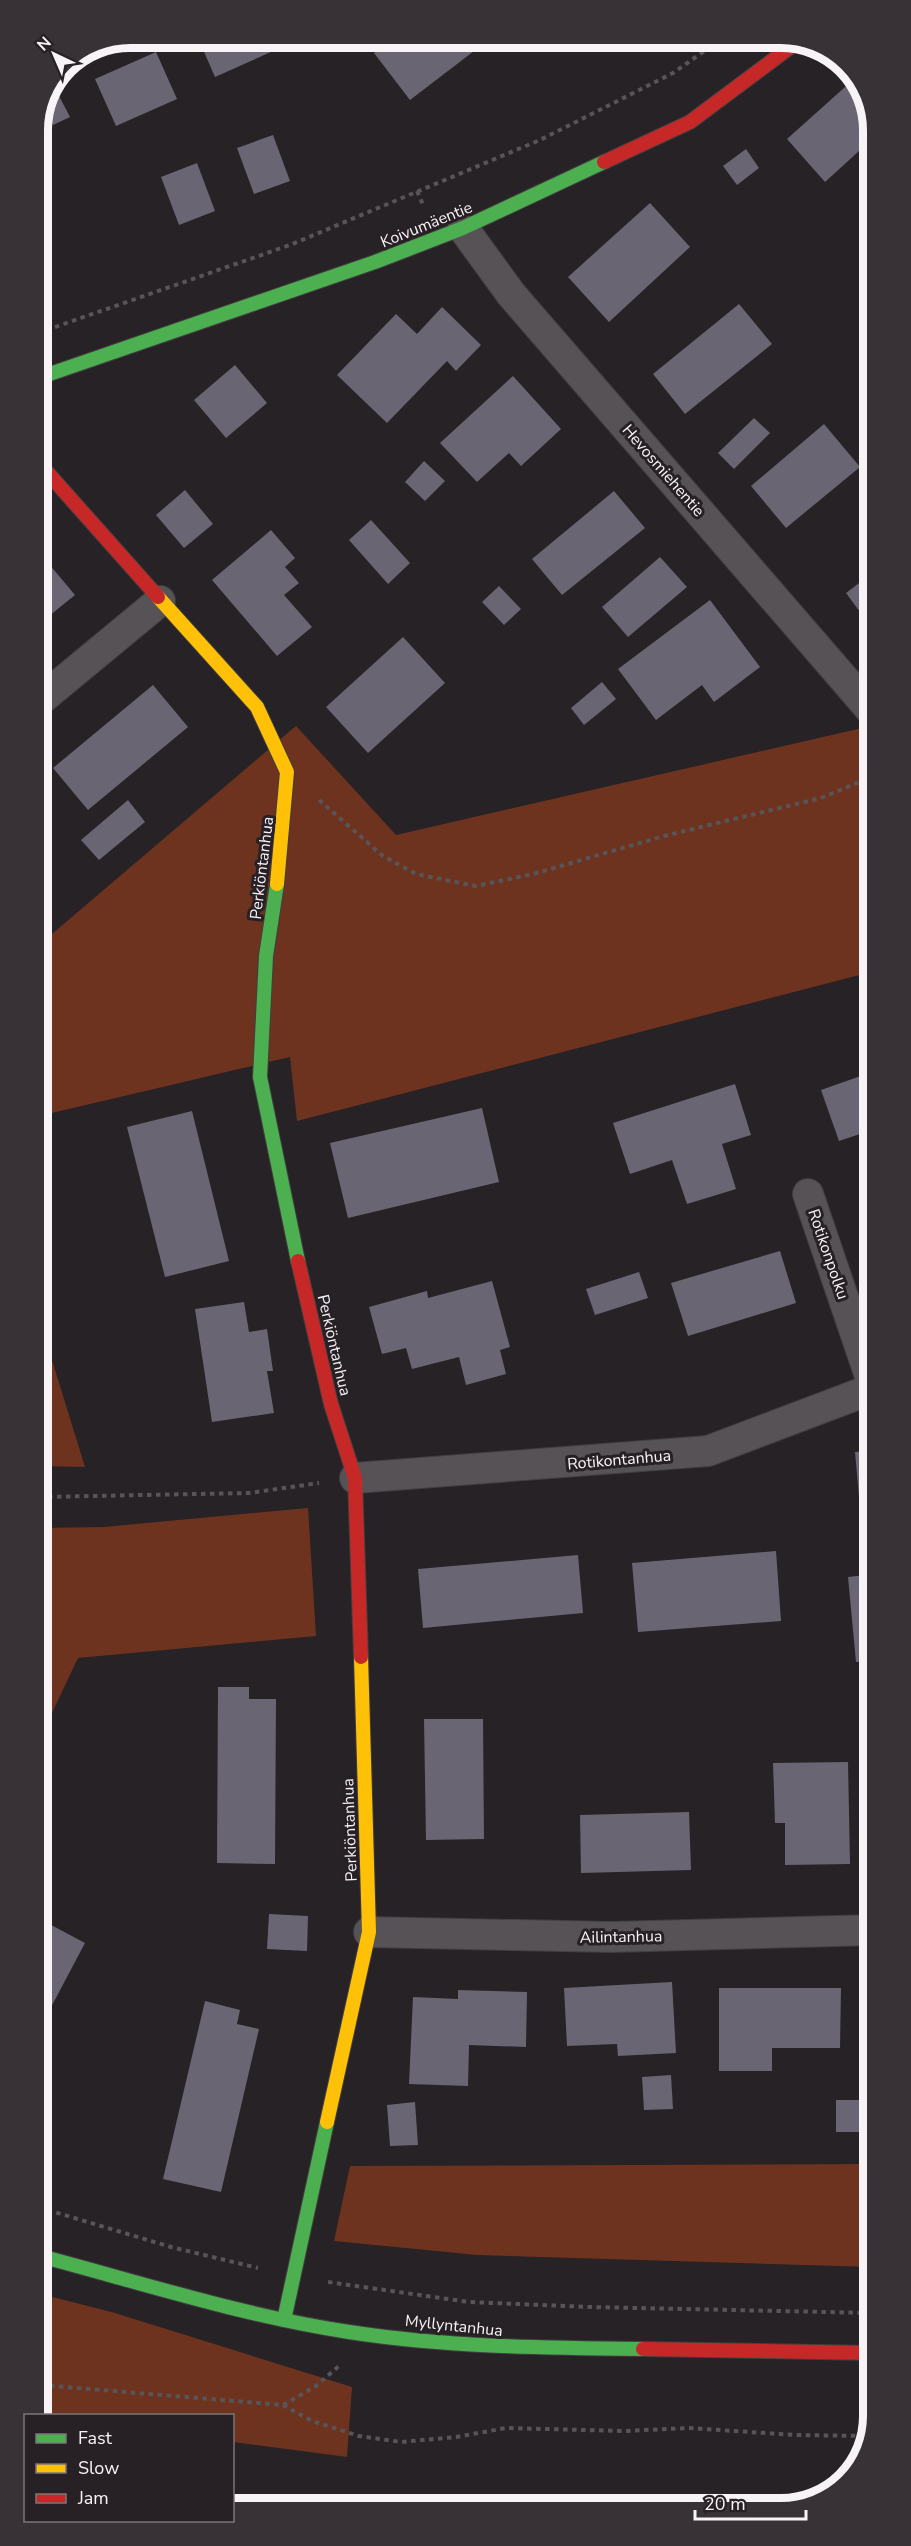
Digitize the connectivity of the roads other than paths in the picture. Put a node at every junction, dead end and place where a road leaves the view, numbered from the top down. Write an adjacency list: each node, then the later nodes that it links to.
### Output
1 (789, 48): 2 (street, Koivumäentie)
2 (463, 228): 3 (street, Koivumäentie); 7 (street, Hevosmiehentie)
3 (48, 375)
4 (48, 473): 5 (street, Perkiöntanhua)
5 (160, 601): 6 (street); 11 (street, Perkiöntanhua)
6 (48, 694)
7 (863, 701)
8 (808, 1194): 9 (street, Rotikonpolku)
9 (863, 1356)
10 (863, 1392): 11 (street, Rotikontanhua)
11 (355, 1478): 13 (street, Perkiöntanhua)
12 (863, 1930): 13 (street, Ailintanhua)
13 (369, 1932): 15 (street, Perkiöntanhua)
14 (48, 2258): 15 (street, Myllyntanhua)
15 (284, 2319): 16 (street, Myllyntanhua)
16 (863, 2353)

